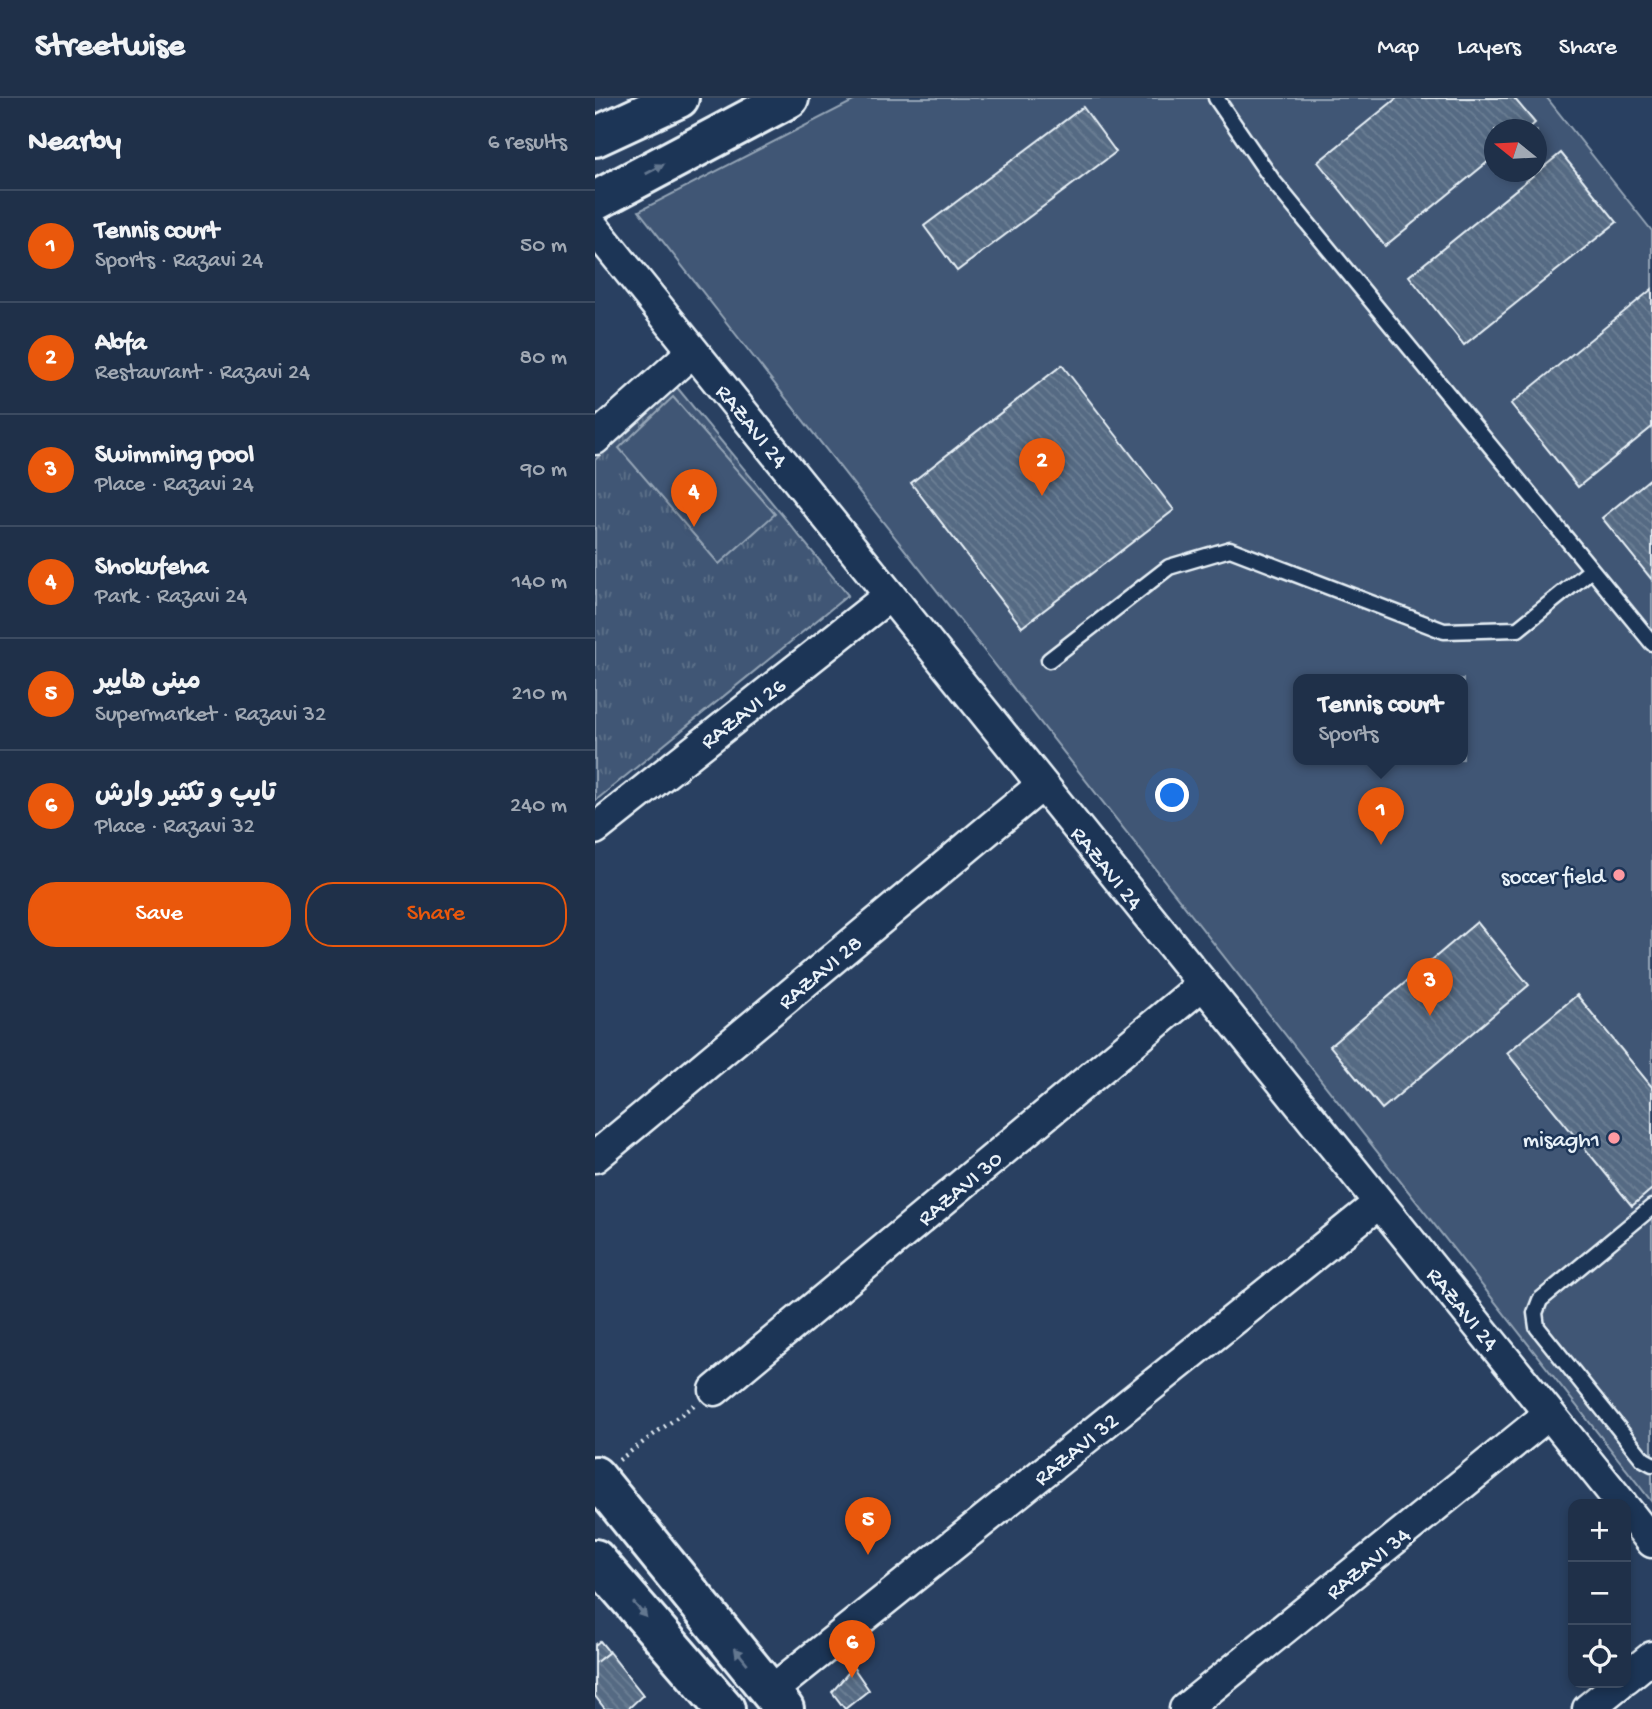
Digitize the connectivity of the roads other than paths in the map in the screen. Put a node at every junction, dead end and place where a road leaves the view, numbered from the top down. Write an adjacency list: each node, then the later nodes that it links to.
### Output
1 (679, 98): 4 (street)
2 (789, 98): 5 (street, one-way to 2)
3 (1216, 98): 9 (lane)
4 (595, 137)
5 (595, 201)
6 (595, 229): 7 (street, RAZAVI 24)
7 (693, 351): 8 (street); 10 (street, RAZAVI 24)
8 (595, 439)
9 (1591, 570): 11 (lane); 12 (lane)
10 (890, 595): 13 (street, RAZAVI 24); 14 (street, RAZAVI 26)
11 (1652, 643)
12 (1049, 660)
13 (1042, 785): 15 (street, RAZAVI 24); 16 (street, RAZAVI 28)
14 (595, 829)
15 (1203, 984): 17 (street, RAZAVI 24); 19 (street, RAZAVI 30)
16 (595, 1157)
17 (1379, 1203): 20 (street, RAZAVI 24); 30 (street, RAZAVI 32)
18 (1652, 1207): 21 (lane)
19 (715, 1390)
20 (1549, 1414): 23 (street, RAZAVI 24); 32 (street, RAZAVI 34)
21 (1652, 1464)
22 (596, 1476): 30 (street, one-way to 22)
23 (1618, 1499)
24 (1631, 1515): 25 (street)
25 (1652, 1542)
26 (595, 1559): 31 (street, one-way to 31)
27 (1652, 1657): 28 (street)
28 (1631, 1674)
29 (1614, 1688): 33 (street)
30 (767, 1703)
31 (725, 1709)
32 (1185, 1709)
33 (1588, 1709)

